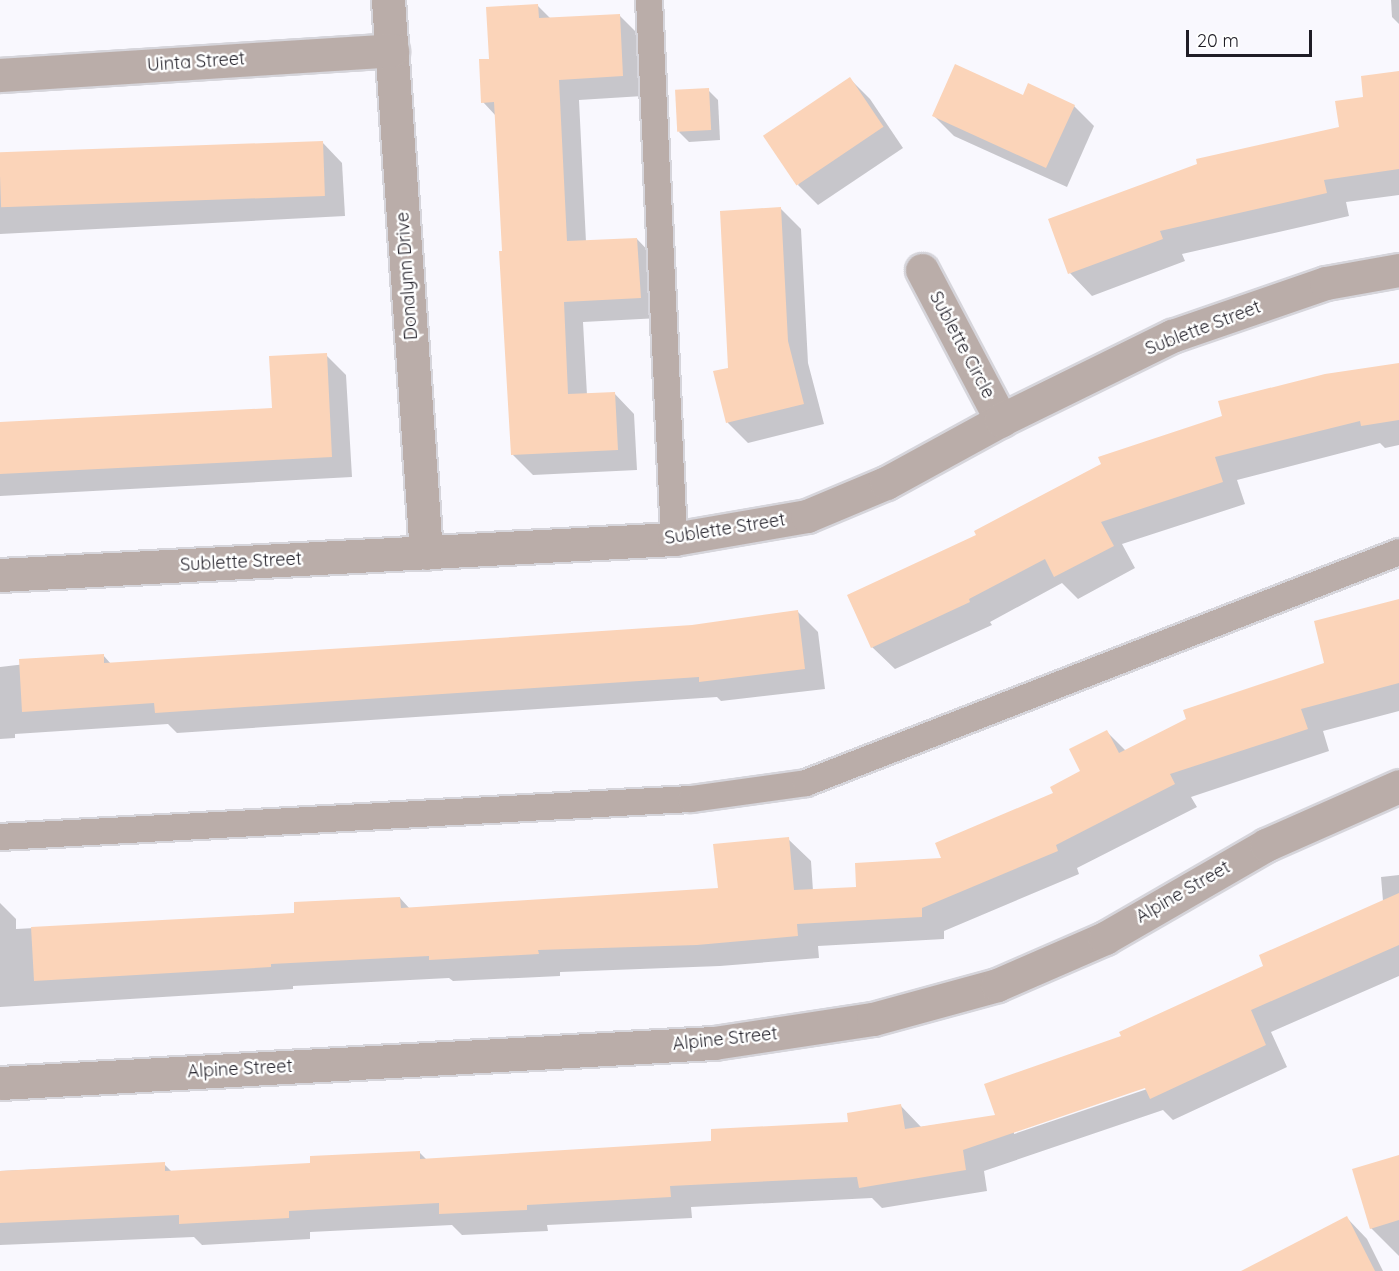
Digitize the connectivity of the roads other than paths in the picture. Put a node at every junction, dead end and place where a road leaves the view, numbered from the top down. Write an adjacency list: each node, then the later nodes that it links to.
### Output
1 (388, 0): 3 (street, Donalynn Drive)
2 (649, 0): 8 (lane)
3 (392, 50): 4 (street, Uinta Street); 10 (street, Donalynn Drive)
4 (0, 75)
5 (922, 270): 7 (street, Sublette Circle)
6 (1399, 270): 7 (street, Sublette Street)
7 (1001, 420): 8 (street, Sublette Street)
8 (674, 539): 10 (street, Sublette Street)
9 (1399, 552): 13 (lane)
10 (426, 553): 11 (street, Sublette Street)
11 (0, 575)
12 (1399, 786): 14 (street, Alpine Street)
13 (0, 837)
14 (0, 1083)

